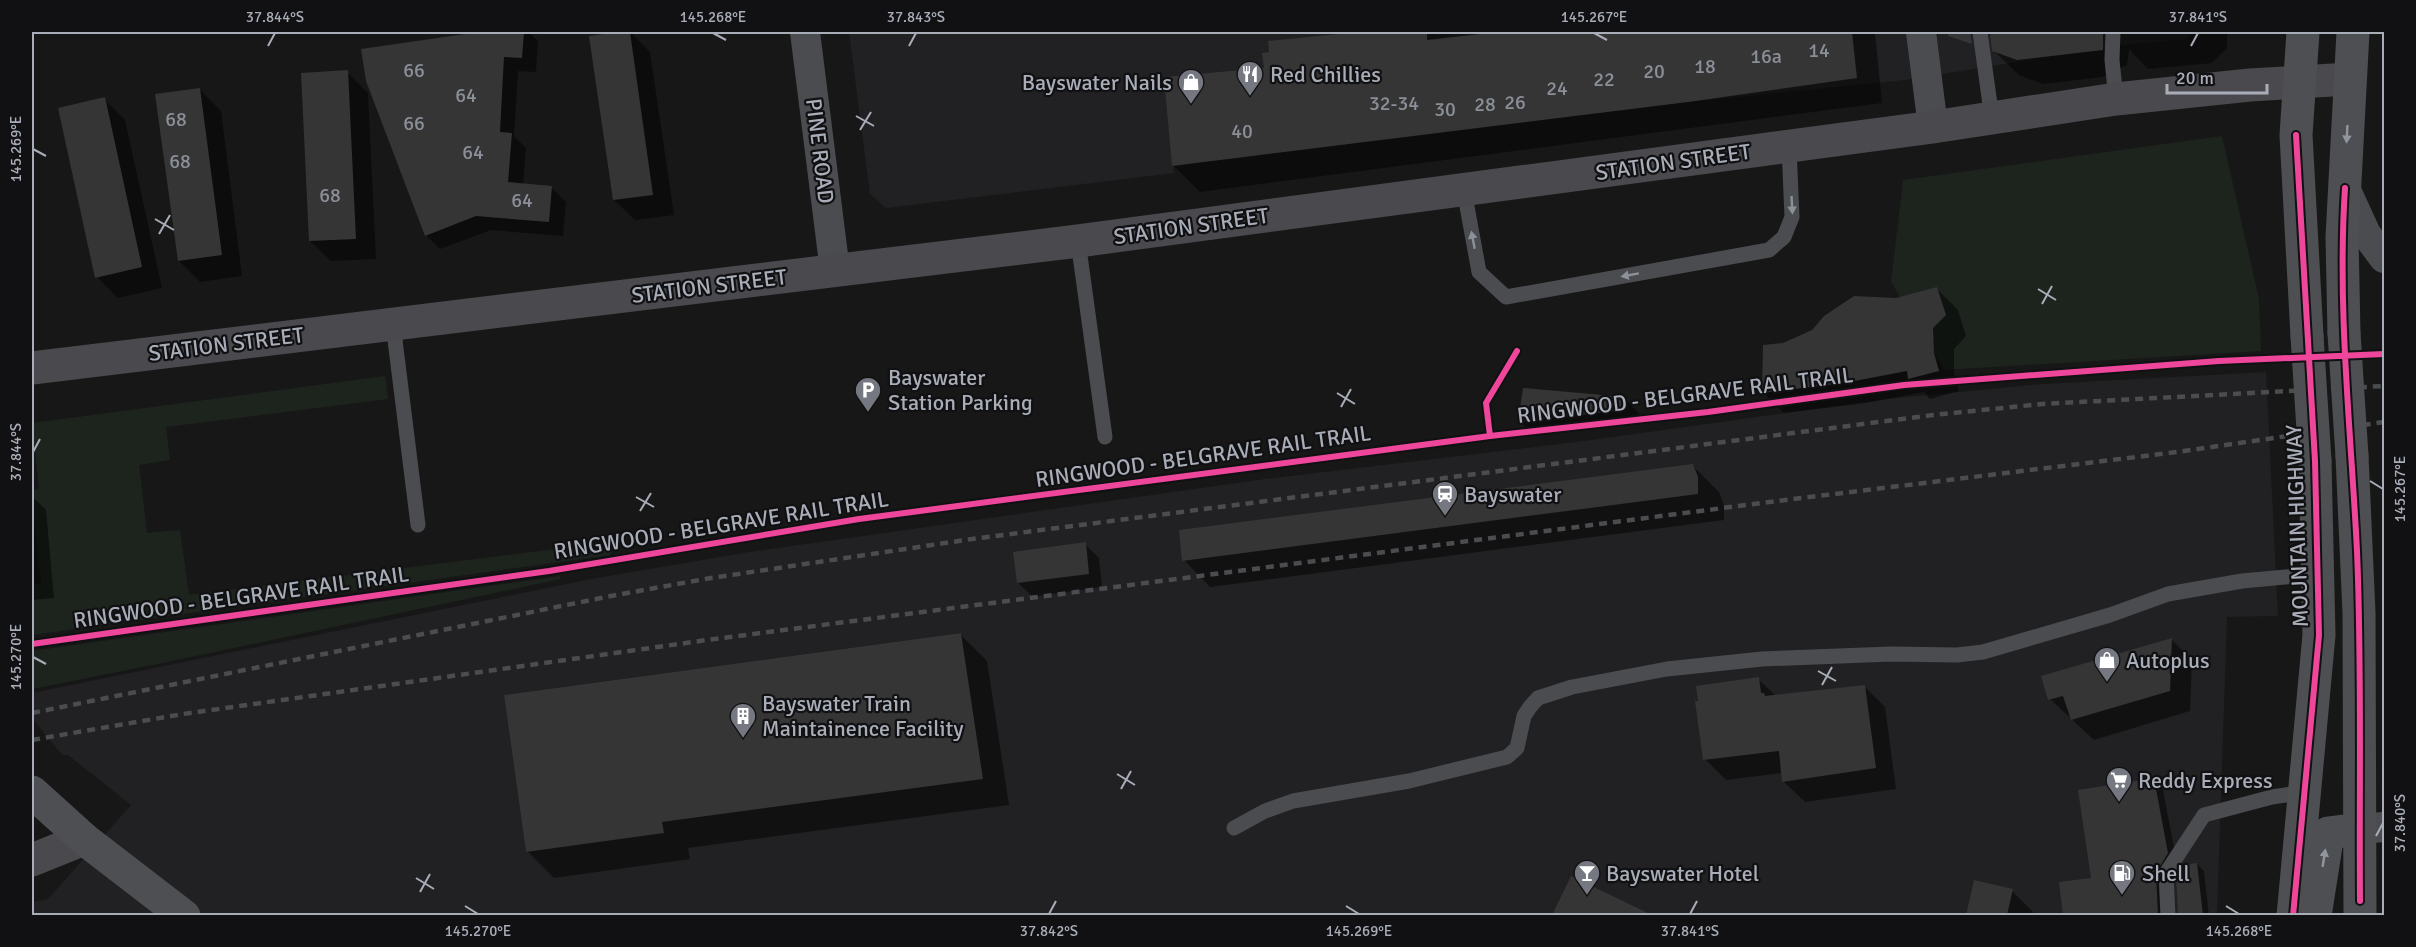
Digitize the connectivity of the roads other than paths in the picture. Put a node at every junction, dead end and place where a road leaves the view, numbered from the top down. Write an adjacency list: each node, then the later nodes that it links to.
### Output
1 (805, 32): 17 (street, PINE ROAD)
2 (1921, 32): 11 (street)
3 (1980, 32): 10 (lane)
4 (2113, 32): 9 (lane)
5 (2303, 32): 8 (main road, MOUNTAIN HIGHWAY)
6 (2353, 32): 7 (main road)
7 (2350, 79): 8 (main road, STATION STREET); 13 (main road, one-way to 13)
8 (2300, 82): 9 (main road, STATION STREET); 22 (main road, MOUNTAIN HIGHWAY, bridge)
9 (2116, 99): 10 (main road, STATION STREET)
10 (1992, 119): 11 (main road, STATION STREET)
11 (1934, 127): 12 (main road, STATION STREET)
12 (1789, 147): 14 (main road, STATION STREET); 14 (lane, one-way to 14)
13 (2345, 188): 16 (street); 26 (main road, bridge)
14 (1464, 190): 15 (main road, STATION STREET)
15 (1078, 241): 17 (main road, STATION STREET); 20 (lane)
16 (2385, 258)
17 (835, 271): 18 (main road, STATION STREET)
18 (393, 324): 19 (main road, STATION STREET); 21 (lane)
19 (32, 368)
20 (1105, 437)
21 (418, 525)
22 (2319, 574): 23 (main road, MOUNTAIN HIGHWAY); 25 (lane)
23 (2305, 792): 30 (lane); 31 (main road, MOUNTAIN HIGHWAY)
24 (33, 796): 27 (main road)
25 (1234, 828)
26 (2372, 828): 32 (main road, one-way to 26); 33 (main road)
27 (84, 839): 28 (main road); 29 (main road)
28 (32, 860)
29 (184, 915)
30 (2168, 915)
31 (2293, 915)
32 (2315, 915)
33 (2360, 915)

